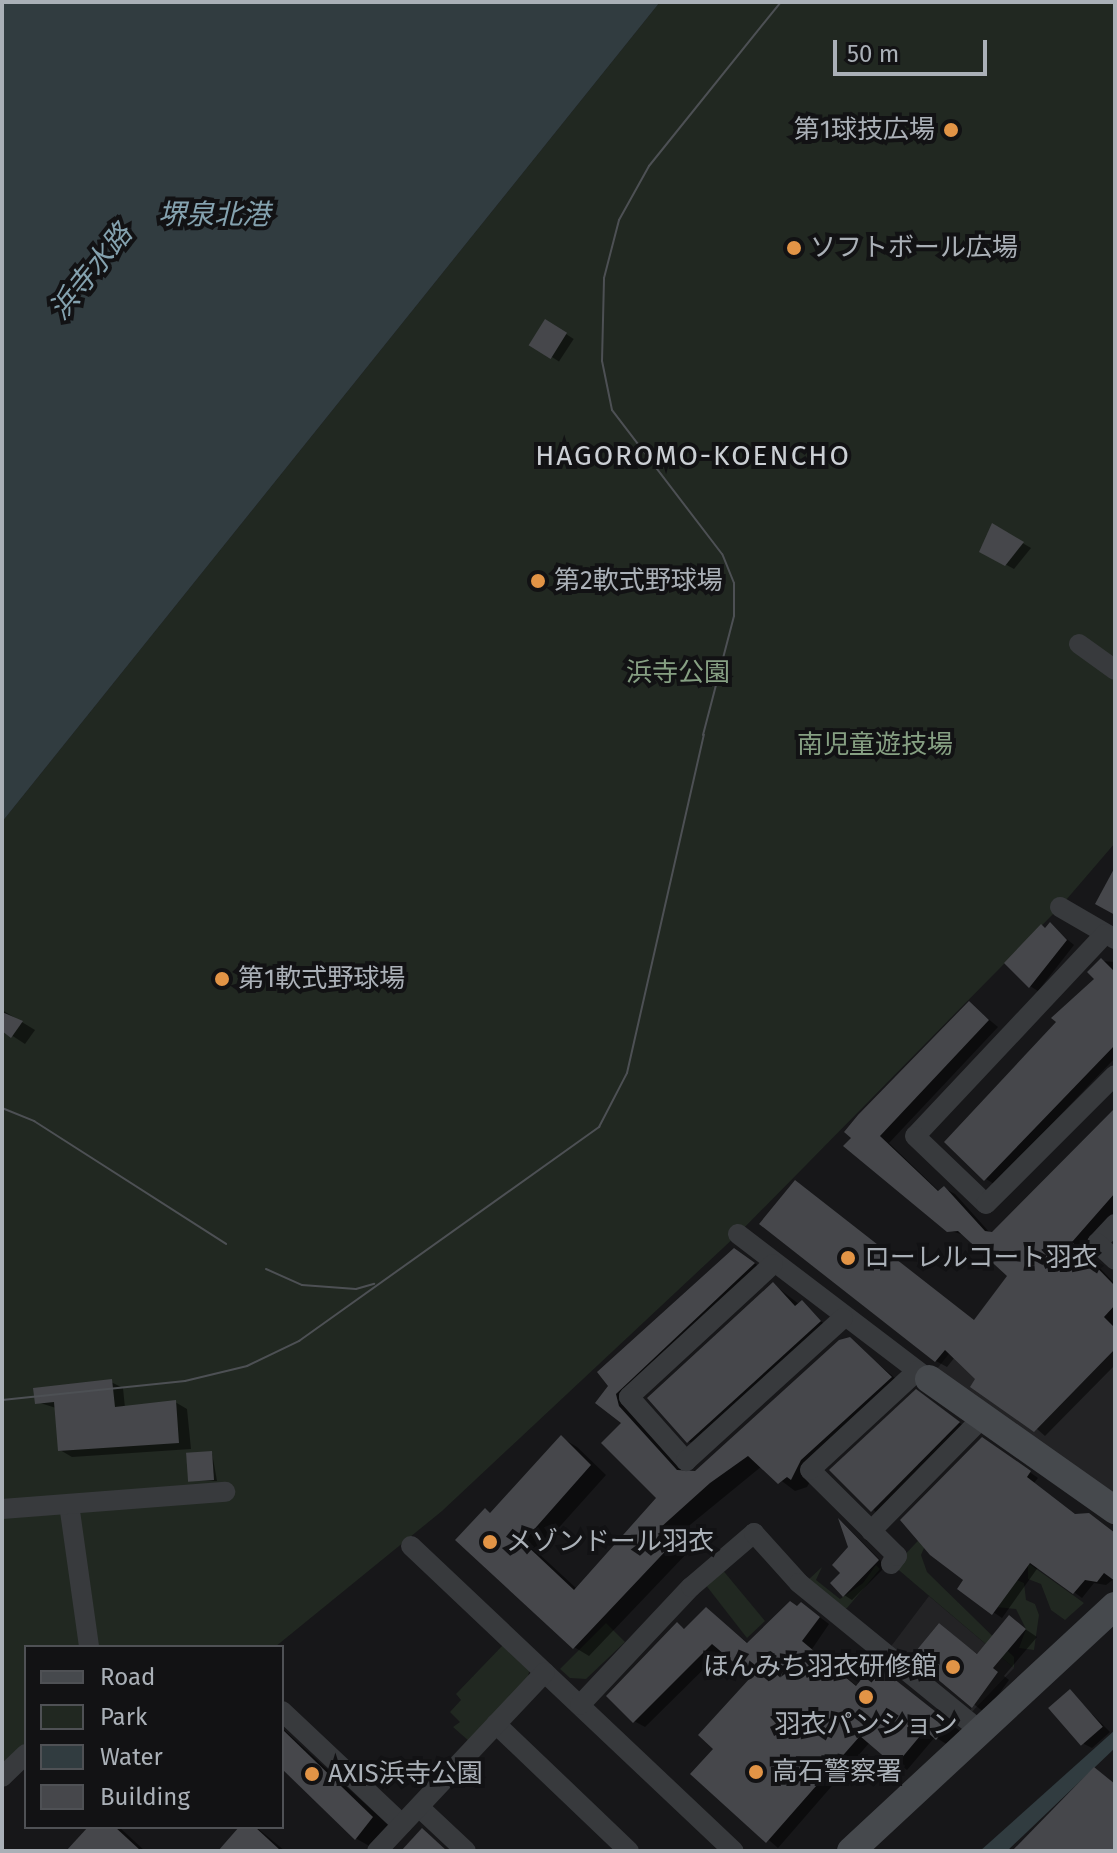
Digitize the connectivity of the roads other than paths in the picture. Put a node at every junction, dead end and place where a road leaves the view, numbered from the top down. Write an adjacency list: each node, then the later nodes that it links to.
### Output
1 (1079, 644): 2 (street)
2 (1115, 670)
3 (1060, 907): 4 (street)
4 (1110, 937): 5 (street)
5 (1115, 1075)
6 (1115, 1224): 8 (street)
7 (738, 1234): 9 (street)
8 (1115, 1260)
9 (773, 1264): 10 (street); 10 (street)
10 (843, 1318): 11 (street)
11 (923, 1375): 12 (main road); 17 (street)
12 (984, 1416): 16 (main road); 17 (street)
13 (225, 1492): 14 (street)
14 (69, 1504): 15 (street); 21 (street)
15 (2, 1509)
16 (1115, 1510)
17 (871, 1531): 19 (street)
18 (411, 1546): 22 (street)
19 (891, 1564)
20 (1115, 1606): 26 (main road)
21 (89, 1645)
22 (545, 1672): 23 (street); 25 (street)
23 (580, 1705): 26 (street); 34 (street)
24 (284, 1713): 30 (street)
25 (496, 1724): 29 (street); 33 (street)
26 (979, 1730): 35 (main road)
27 (24, 1756): 28 (street)
28 (2, 1777)
29 (419, 1807): 30 (street); 32 (street)
30 (402, 1824): 31 (street)
31 (377, 1851)
32 (466, 1851)
33 (629, 1851)
34 (734, 1851)
35 (851, 1851)

